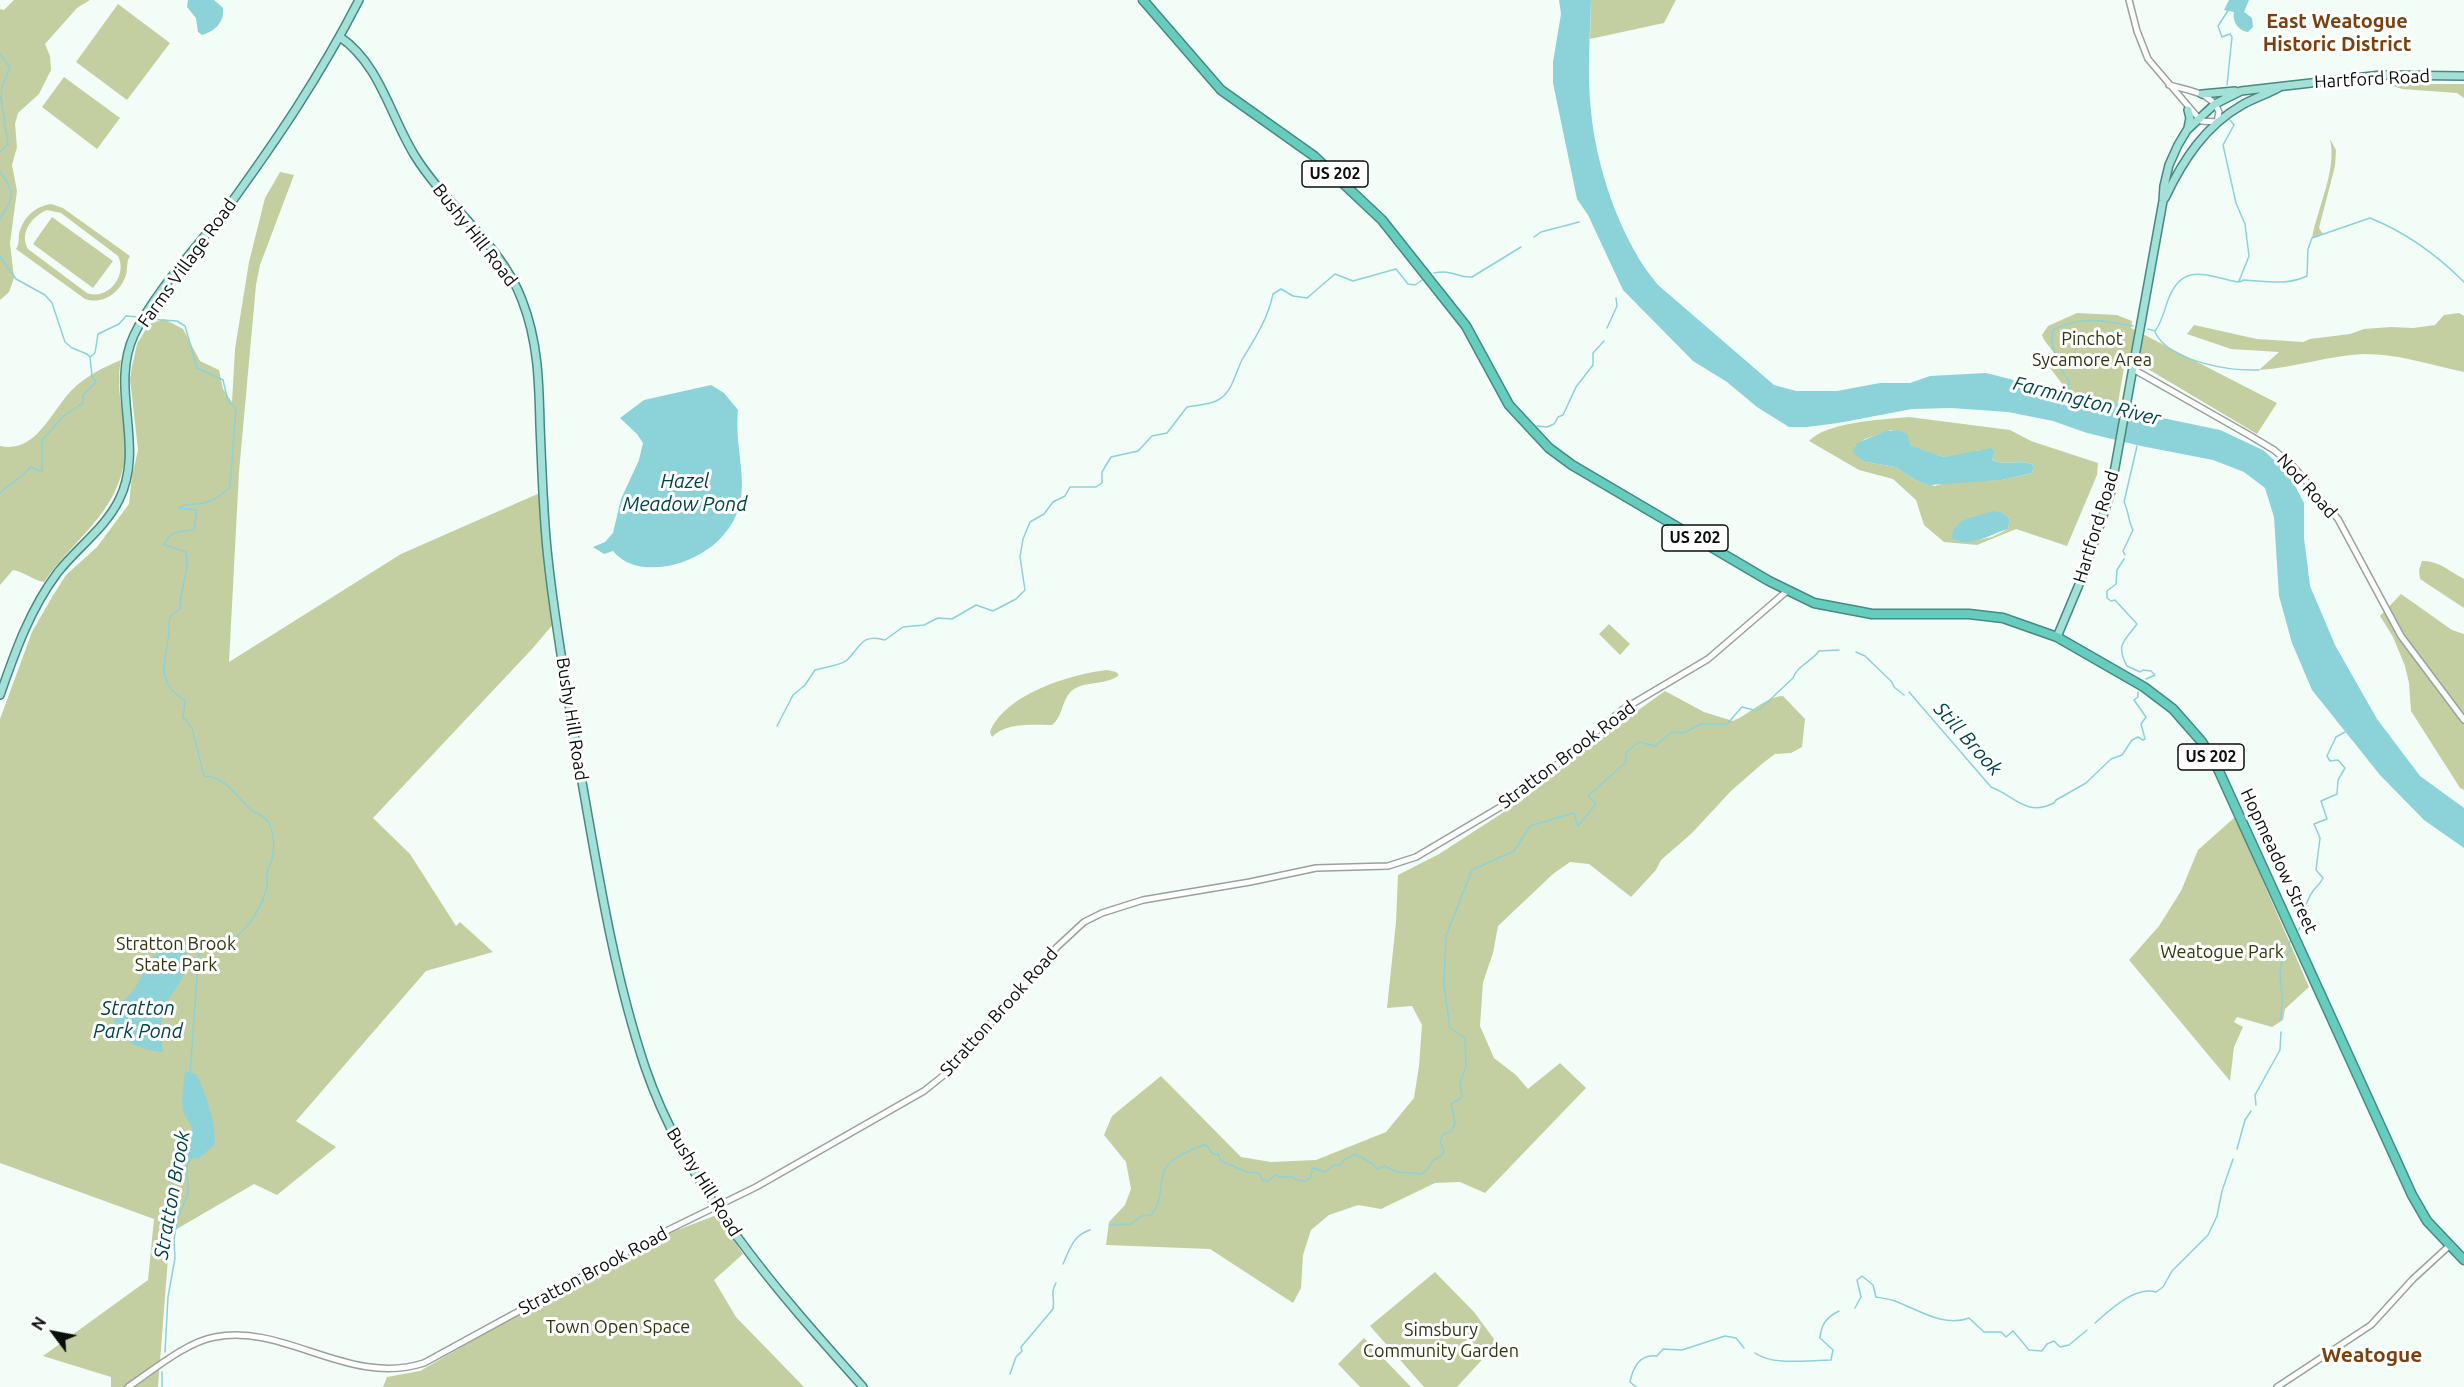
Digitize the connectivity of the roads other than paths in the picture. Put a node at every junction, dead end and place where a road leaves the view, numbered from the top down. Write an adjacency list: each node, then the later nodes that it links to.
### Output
1 (359, 0): 4 (main road, Farms Village Road)
2 (1143, 0): 17 (highway, Hopmeadow Street / US 202)
3 (2129, 0): 6 (street)
4 (340, 37): 19 (main road, Farms Village Road); 21 (main road, Bushy Hill Road)
5 (2464, 76): 7 (main road, Hartford Road)
6 (2169, 85): 9 (street); 11 (street)
7 (2280, 87): 8 (main road, Hartford Road); 13 (main road, Hartford Road)
8 (2241, 91): 9 (main road); 10 (main road, Hartford Road)
9 (2202, 94): 10 (street)
10 (2215, 104): 12 (main road, Hartford Road); 13 (street)
11 (2188, 110): 12 (street); 14 (main road)
12 (2198, 119): 13 (street); 14 (main road, Hartford Road)
13 (2217, 122): 15 (main road, Hartford Road)
14 (2187, 130): 15 (main road, Hartford Road)
15 (2163, 201): 16 (main road, Hartford Road)
16 (2133, 369): 18 (main road, Hartford Road); 20 (street, Nod Road)
17 (1786, 591): 18 (highway, Hopmeadow Street / US 202); 21 (street, Stratton Brook Road)
18 (2058, 637): 22 (highway, Hopmeadow Street / US 202)
19 (0, 695)
20 (2464, 720)
21 (717, 1206): 24 (street, Stratton Brook Road); 25 (main road, Bushy Hill Road)
22 (2449, 1246): 23 (highway, Hopmeadow Street / US 202); 26 (street)
23 (2464, 1260)
24 (128, 1387)
25 (863, 1387)
26 (2277, 1387)

